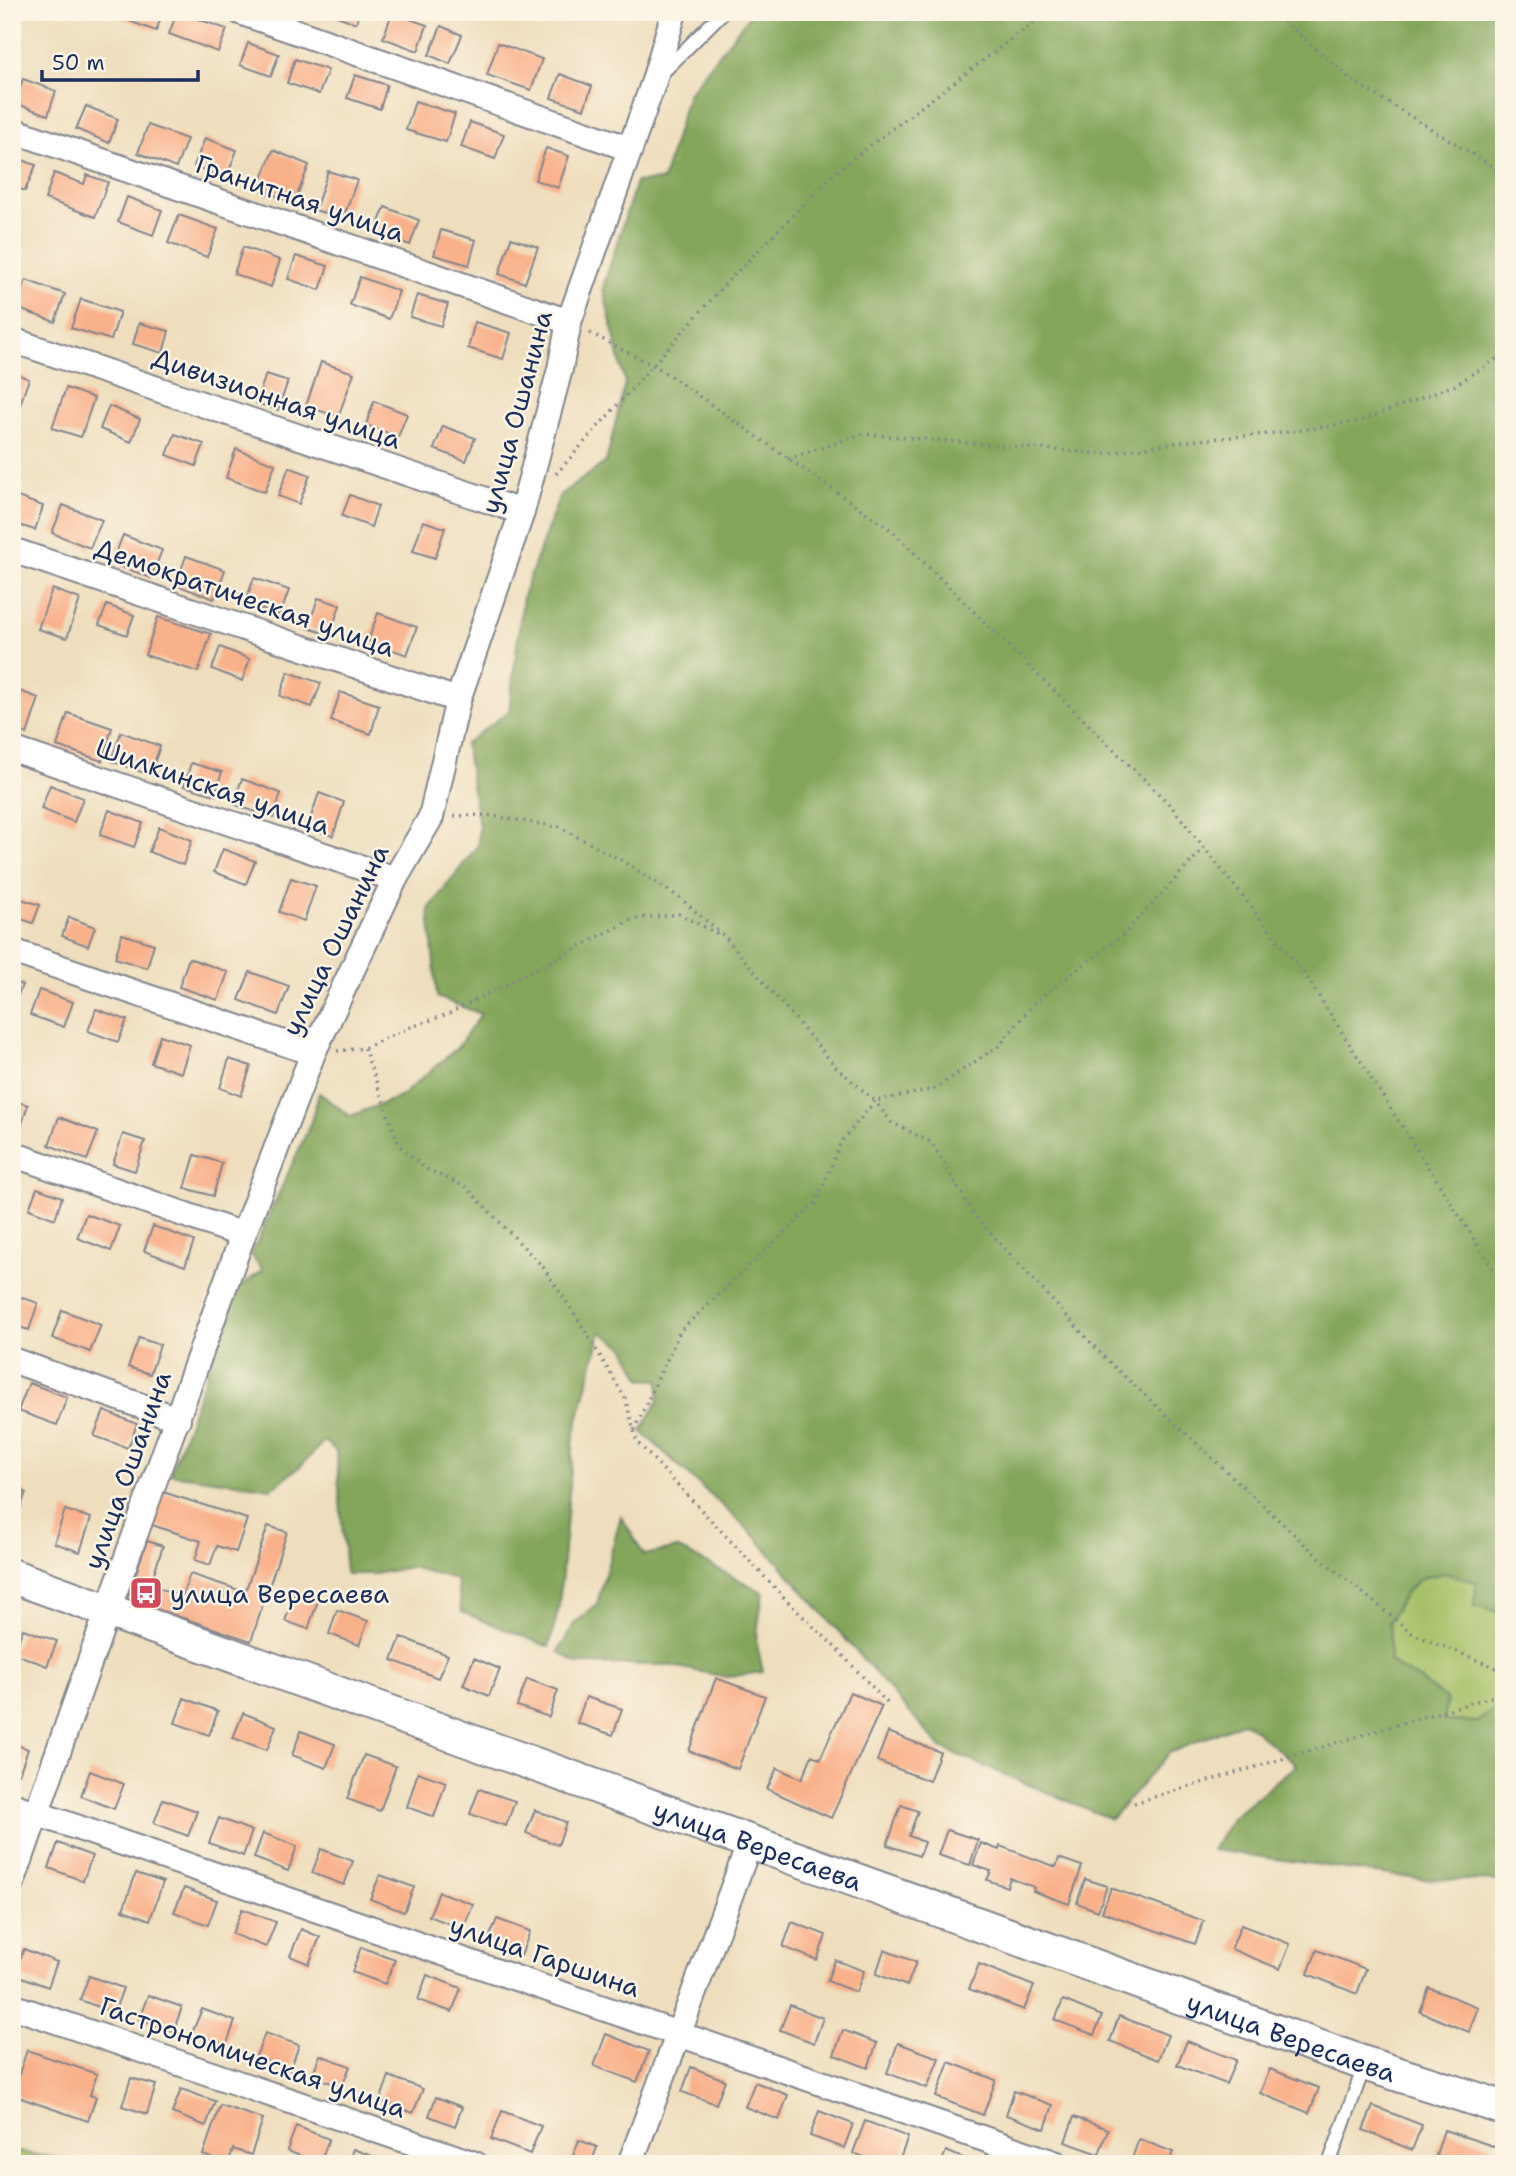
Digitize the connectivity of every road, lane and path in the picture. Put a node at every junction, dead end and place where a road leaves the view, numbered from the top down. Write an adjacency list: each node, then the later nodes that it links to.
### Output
1 (240, 12): 8 (street)
2 (674, 12): 6 (street, улица Ошанина)
3 (723, 12): 6 (lane)
4 (1053, 12): 13 (path)
5 (1273, 12): 9 (path)
6 (654, 81): 8 (street, улица Ошанина)
7 (12, 130): 10 (street, Гранитная улица)
8 (630, 149): 10 (street, улица Ошанина)
9 (1503, 185)
10 (569, 322): 13 (path); 16 (street, улица Ошанина)
11 (12, 340): 16 (street, Дивизионная улица)
12 (1504, 354): 14 (path)
13 (652, 366): 14 (path); 15 (path)
14 (788, 459): 21 (path)
15 (550, 481)
16 (522, 512): 18 (street, улица Ошанина)
17 (12, 550): 18 (street, Демократическая улица)
18 (458, 700): 20 (street, улица Ошанина)
19 (12, 749): 22 (street, Шилкинская улица)
20 (431, 817): 22 (street, улица Ошанина); 23 (path)
21 (1204, 848): 27 (path); 30 (path)
22 (395, 879): 26 (street, улица Ошанина)
23 (726, 938): 25 (path); 27 (path)
24 (12, 951): 26 (street)
25 (364, 1048): 26 (path); 33 (path)
26 (313, 1053): 29 (street, улица Ошанина)
27 (874, 1101): 33 (path); 36 (path)
28 (12, 1154): 29 (street)
29 (243, 1235): 32 (street, улица Ошанина)
30 (1504, 1286)
31 (12, 1360): 32 (street)
32 (178, 1419): 35 (street, улица Ошанина)
33 (634, 1430): 38 (path)
34 (12, 1576): 35 (street, улица Вересаева)
35 (108, 1610): 41 (street, улица Ошанина); 42 (street, улица Вересаева)
36 (1504, 1671)
37 (1504, 1693): 39 (path)
38 (889, 1705)
39 (1134, 1803)
40 (12, 1805): 41 (street, улица Гаршина)
41 (36, 1813): 43 (street, улица Ошанина); 45 (street, улица Гаршина)
42 (750, 1842): 45 (street); 46 (street, улица Вересаева)
43 (12, 1883)
44 (12, 2006): 48 (street, Гастрономическая улица)
45 (680, 2034): 49 (street); 50 (street, улица Гаршина)
46 (1366, 2064): 47 (street, улица Вересаева); 51 (lane)
47 (1504, 2108)
48 (475, 2164)
49 (630, 2164)
50 (1057, 2164)
51 (1329, 2164)

